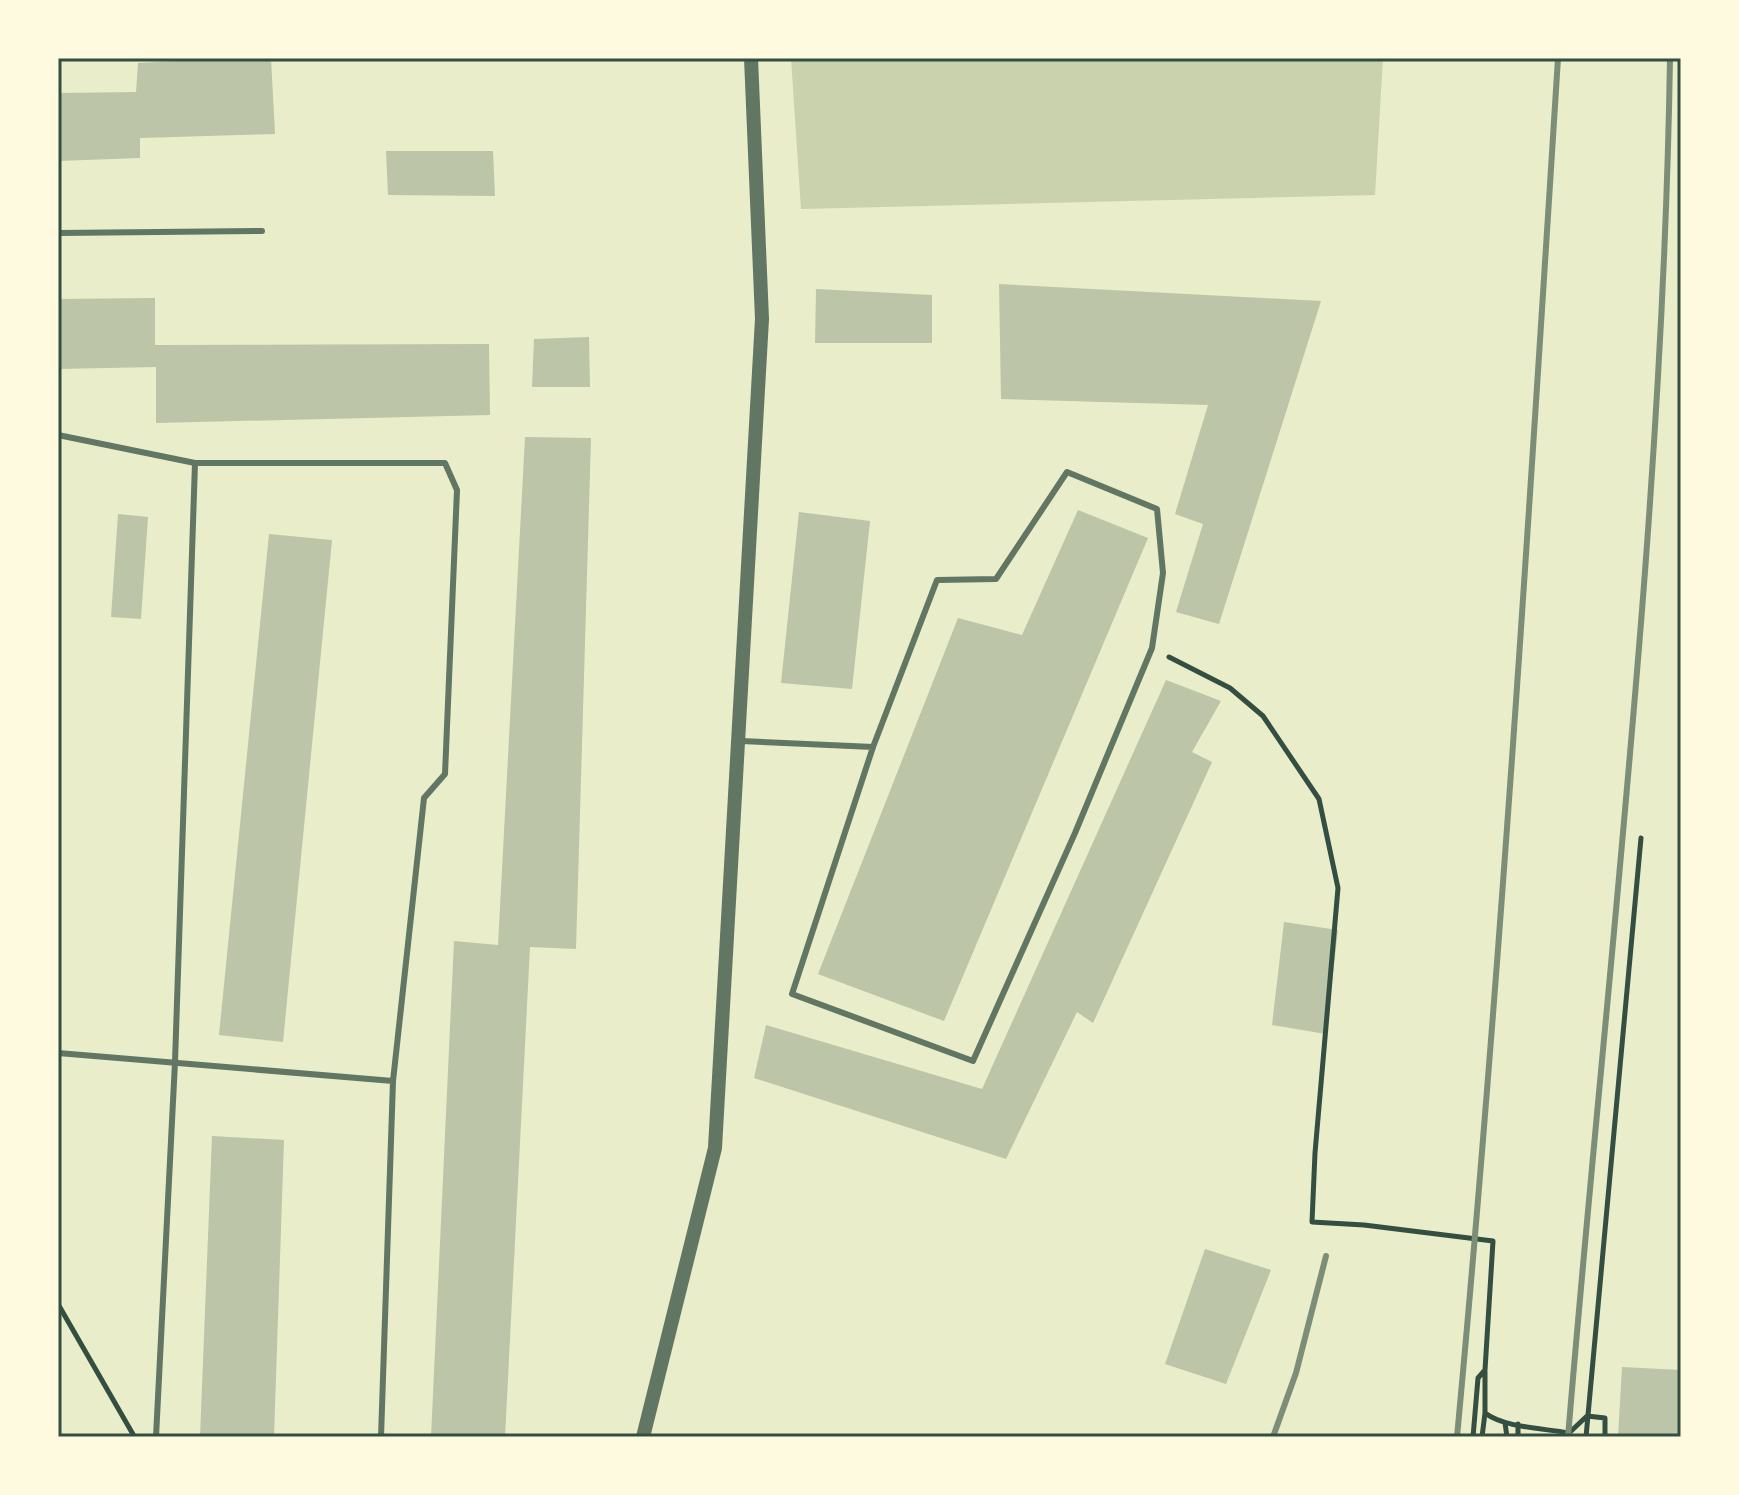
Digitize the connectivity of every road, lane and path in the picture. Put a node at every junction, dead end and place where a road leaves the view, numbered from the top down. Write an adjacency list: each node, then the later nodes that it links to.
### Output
1 (751, 58): 7 (street)
2 (262, 231): 3 (lane)
3 (58, 233)
4 (58, 435): 5 (lane)
5 (195, 463): 11 (lane); 12 (lane)
6 (1152, 648): 8 (lane); 8 (lane); 14 (path)
7 (738, 741): 8 (lane); 22 (street)
8 (873, 747)
9 (1641, 838): 16 (path)
10 (58, 1053): 11 (lane)
11 (175, 1062): 12 (lane); 20 (lane)
12 (393, 1081): 21 (lane)
13 (58, 1304): 19 (path)
14 (1485, 1370): 15 (path); 23 (path)
15 (1485, 1413): 17 (path); 24 (path)
16 (1587, 1416): 18 (path); 27 (path); 28 (path)
17 (1505, 1423): 18 (path); 25 (path)
18 (1518, 1424): 26 (path)
19 (135, 1437)
20 (156, 1437)
21 (381, 1437)
22 (643, 1437)
23 (1473, 1437)
24 (1482, 1437)
25 (1507, 1437)
26 (1518, 1437)
27 (1586, 1437)
28 (1605, 1437)

